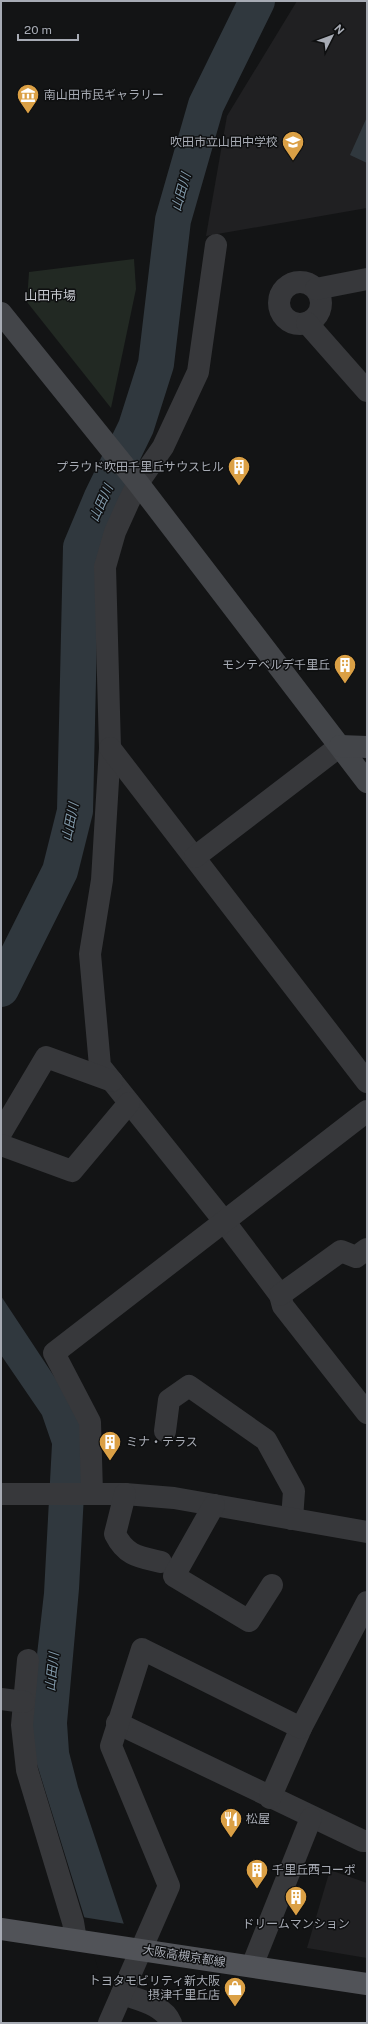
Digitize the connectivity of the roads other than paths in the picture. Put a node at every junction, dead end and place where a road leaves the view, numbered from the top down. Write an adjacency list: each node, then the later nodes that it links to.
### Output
1 (216, 245): 7 (street)
2 (367, 278): 3 (street)
3 (316, 289): 5 (street); 5 (street)
4 (1, 313): 7 (street)
5 (307, 323): 6 (street)
6 (367, 391)
7 (138, 483): 8 (street); 10 (street)
8 (340, 746): 9 (street); 11 (street); 12 (street)
9 (367, 747)
10 (110, 748): 12 (street); 13 (street)
11 (367, 782)
12 (195, 857): 14 (street)
13 (112, 1081): 15 (street); 17 (street)
14 (367, 1082)
15 (129, 1102): 18 (street); 19 (street)
16 (367, 1111): 19 (street)
17 (1, 1133)
18 (1, 1145)
19 (224, 1222): 21 (street); 24 (street)
20 (367, 1249): 21 (street)
21 (280, 1295): 22 (street)
22 (367, 1413)
23 (165, 1431): 28 (street)
24 (92, 1493): 25 (street); 26 (street)
25 (1, 1494)
26 (124, 1494): 27 (street); 30 (street)
27 (214, 1505): 28 (street); 31 (street)
28 (292, 1519): 29 (street)
29 (367, 1532)
30 (161, 1562)
31 (272, 1585)
32 (367, 1602): 37 (street)
33 (28, 1660): 35 (street)
34 (1, 1699): 35 (street)
35 (24, 1702): 42 (street)
36 (117, 1723): 37 (street); 38 (street); 43 (street)
37 (301, 1728): 38 (street)
38 (270, 1798): 39 (street)
39 (311, 1818): 40 (street); 44 (street)
40 (367, 1841)
41 (1, 1929): 42 (main road, 大阪高槻京都線)
42 (80, 1940): 43 (main road, 大阪高槻京都線)
43 (144, 1950): 44 (main road, 大阪高槻京都線); 46 (street)
44 (252, 1966): 45 (main road, 大阪高槻京都線)
45 (367, 1984)
46 (122, 1994): 47 (street); 48 (street)
47 (110, 2021)
48 (171, 2023)

